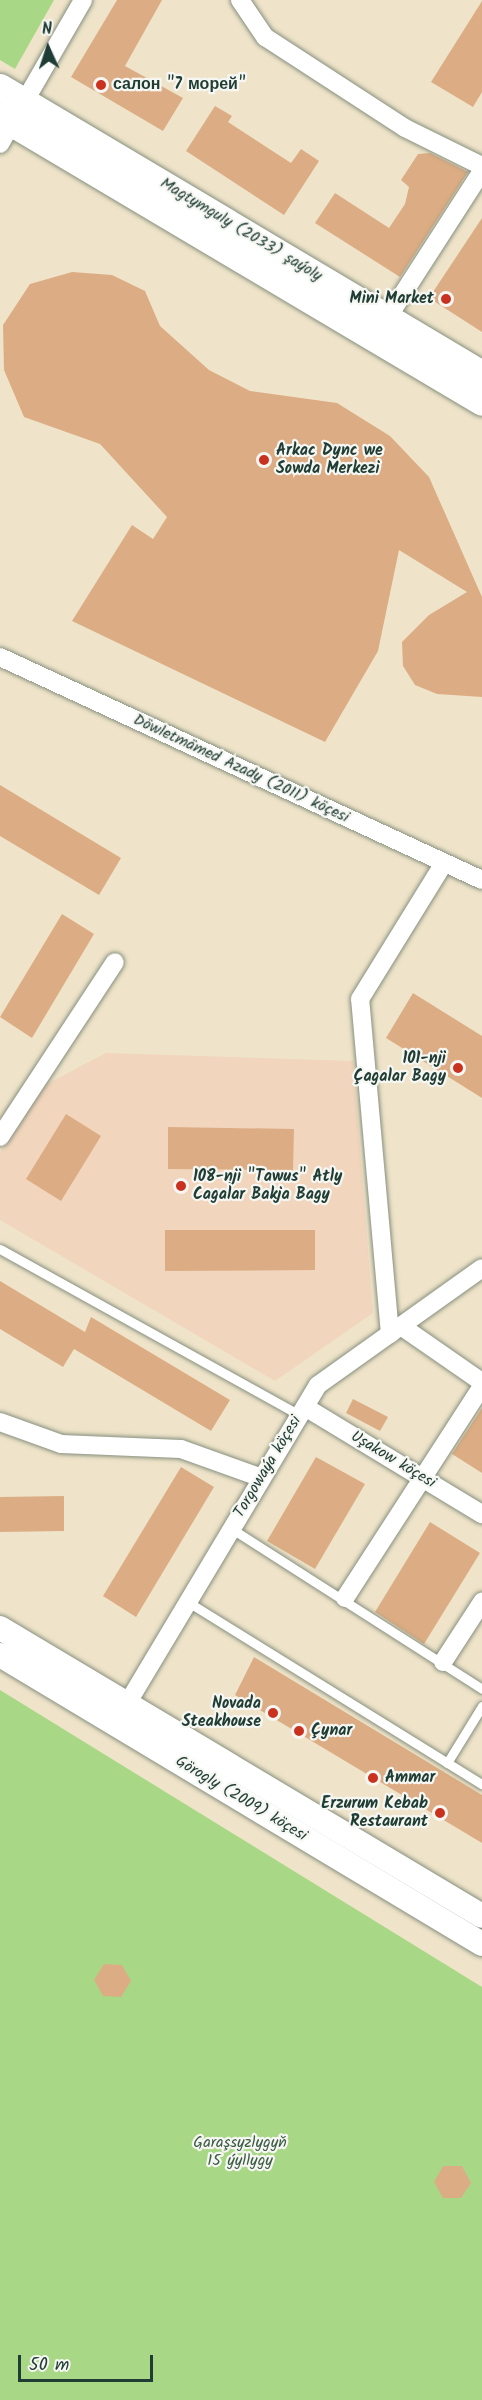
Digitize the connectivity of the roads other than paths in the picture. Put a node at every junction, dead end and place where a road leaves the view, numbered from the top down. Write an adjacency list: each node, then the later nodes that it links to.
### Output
1 (83, 0): 4 (street)
2 (240, 0): 5 (street)
3 (0, 87): 4 (main road, Magtymguly (2033) şaýoly)
4 (9, 121): 7 (main road, Magtymguly (2033) şaýoly); 9 (main road, Magtymguly (2033) şaýoly)
5 (482, 166)
6 (482, 171): 7 (street)
7 (388, 317): 8 (main road, Magtymguly (2033) şaýoly)
8 (482, 374)
9 (482, 402)
10 (0, 657): 11 (street, Döwletmämed Azady (2011) köçesi)
11 (444, 863): 12 (street, Döwletmämed Azady (2011) köçesi); 17 (street)
12 (482, 880)
13 (115, 962): 14 (street)
14 (0, 1137)
15 (0, 1249): 19 (lane)
16 (482, 1269): 17 (street, Torgowaýa köçesi)
17 (396, 1330): 18 (street); 19 (street, Torgowaýa köçesi)
18 (480, 1392): 21 (street)
19 (302, 1411): 21 (street, Uşakow köçesi); 22 (street, Torgowaýa köçesi)
20 (0, 1422): 22 (street)
21 (421, 1477): 23 (street, Uşakow köçesi); 25 (street)
22 (262, 1478): 24 (street, Torgowaýa köçesi)
23 (482, 1514)
24 (232, 1529): 25 (lane); 26 (street, Torgowaýa köçesi)
25 (345, 1598): 30 (lane)
26 (188, 1602): 33 (street, Torgowaýa köçesi); 34 (lane)
27 (482, 1602): 30 (street)
28 (0, 1628): 33 (street, Görogly (2009) köçesi)
29 (0, 1655): 33 (street, Görogly (2009) köçesi)
30 (443, 1662): 31 (lane)
31 (482, 1689)
32 (482, 1706): 34 (lane)
33 (121, 1713): 36 (street, Görogly (2009) köçesi); 37 (street, Görogly (2009) köçesi)
34 (447, 1763): 35 (lane)
35 (482, 1784)
36 (482, 1916)
37 (482, 1944)

